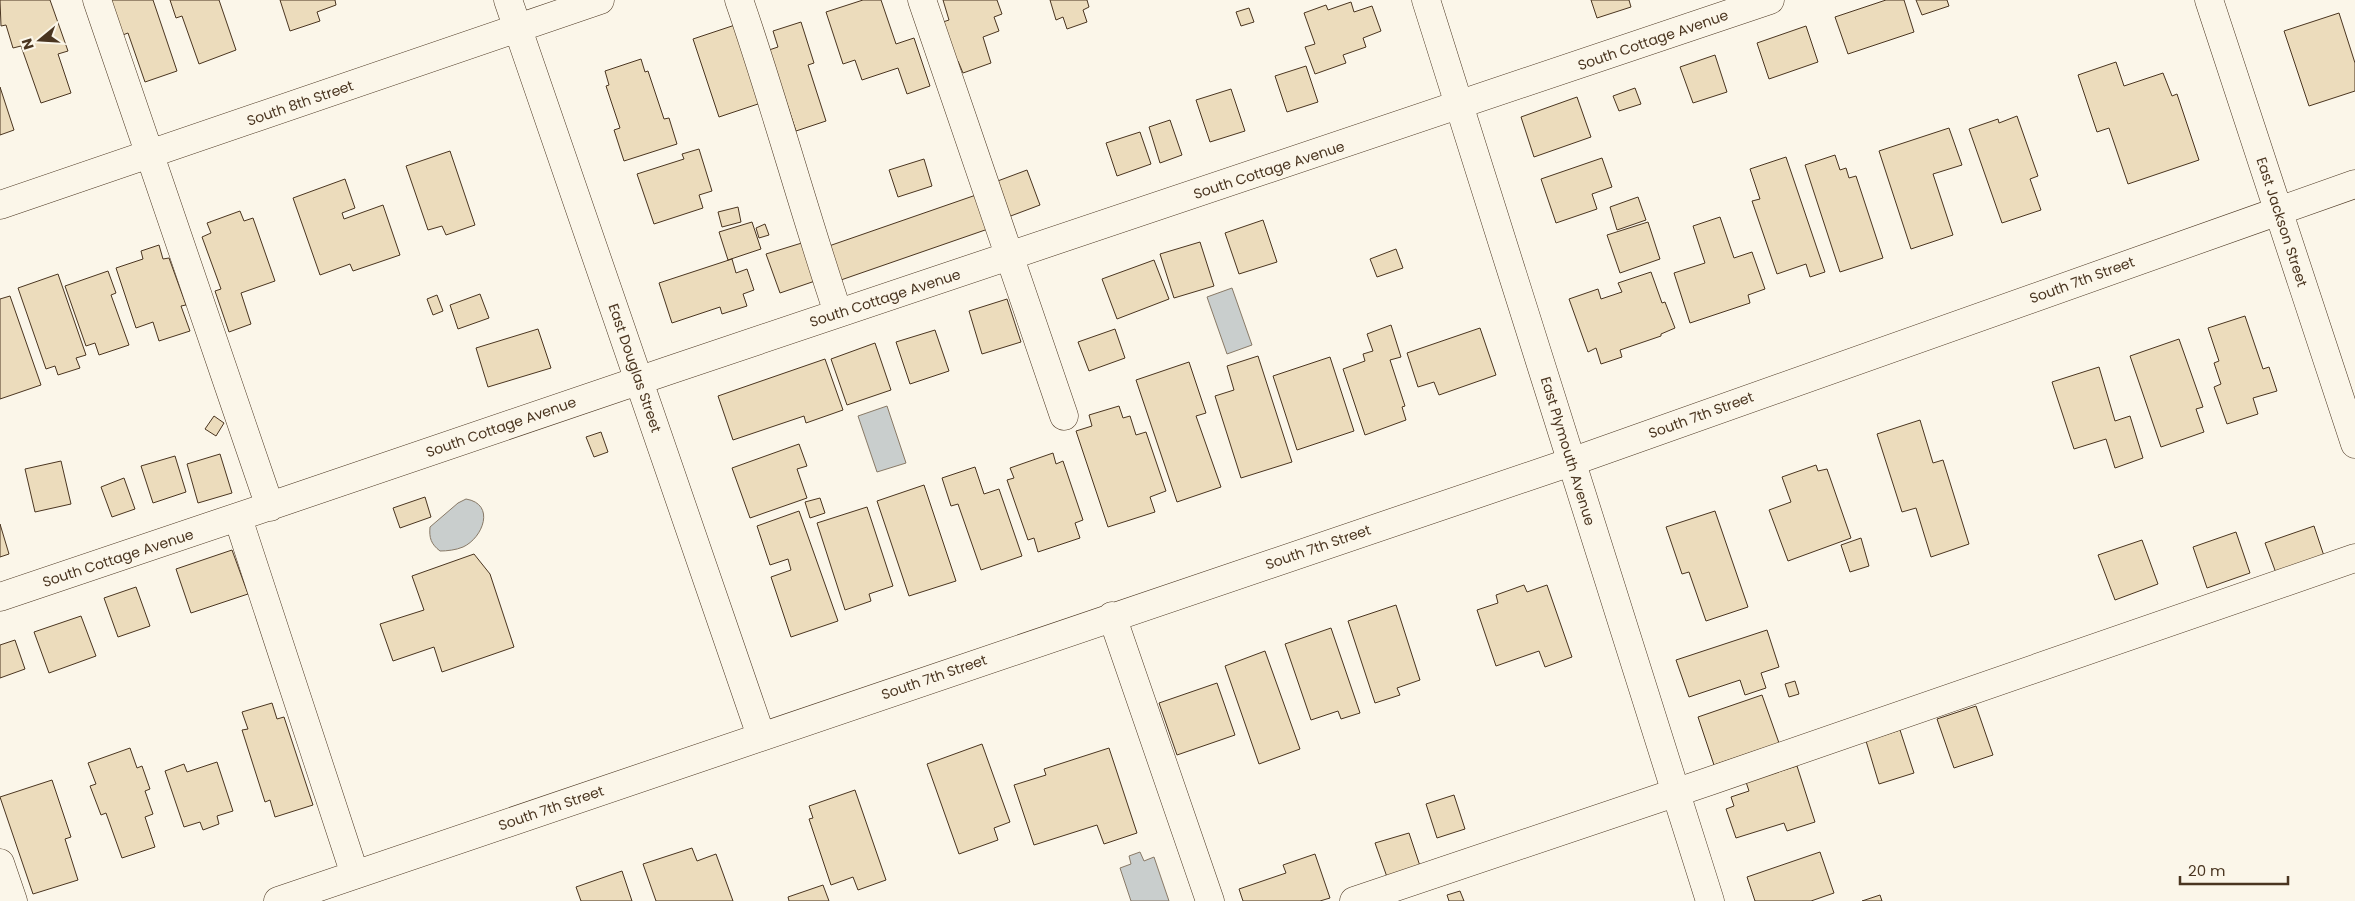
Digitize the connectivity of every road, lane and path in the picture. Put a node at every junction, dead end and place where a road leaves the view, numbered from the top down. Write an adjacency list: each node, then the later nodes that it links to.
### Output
1 (97, 0): 11 (street)
2 (508, 0): 9 (street, East Douglas Street)
3 (600, 0): 9 (street, South 8th Street)
4 (740, 0): 16 (street)
5 (922, 0): 15 (street)
6 (1426, 0): 10 (street, East Plymouth Avenue)
7 (1770, 0): 10 (street, South Cottage Avenue)
8 (2209, 0): 14 (street, East Jackson Street)
9 (517, 28): 11 (street, South 8th Street); 17 (street, East Douglas Street)
10 (1460, 106): 15 (street, South Cottage Avenue); 20 (street, East Plymouth Avenue)
11 (151, 154): 13 (street, South 8th Street); 21 (street)
12 (2355, 184): 14 (street, South 7th Street)
13 (0, 205)
14 (2278, 210): 19 (street, East Jackson Street); 20 (street, South 7th Street)
15 (1009, 256): 16 (street, South Cottage Avenue); 18 (street)
16 (838, 314): 17 (street, South Cottage Avenue)
17 (640, 380): 21 (street, South Cottage Avenue); 26 (street, East Douglas Street)
18 (1064, 416)
19 (2355, 444)
20 (1571, 462): 25 (street, South 7th Street); 27 (street, East Plymouth Avenue)
21 (270, 507): 22 (street, South Cottage Avenue)
22 (238, 518): 24 (street, South Cottage Avenue); 29 (street)
23 (2355, 558): 27 (street)
24 (0, 597)
25 (1112, 616): 26 (street, South 7th Street); 32 (street)
26 (761, 736): 29 (street, South 7th Street)
27 (1676, 793): 33 (street); 34 (street, East Plymouth Avenue)
28 (0, 863): 30 (street)
29 (344, 886): 31 (street, South 7th Street)
30 (13, 901)
31 (278, 901)
32 (1210, 901)
33 (1354, 901)
34 (1710, 901)

